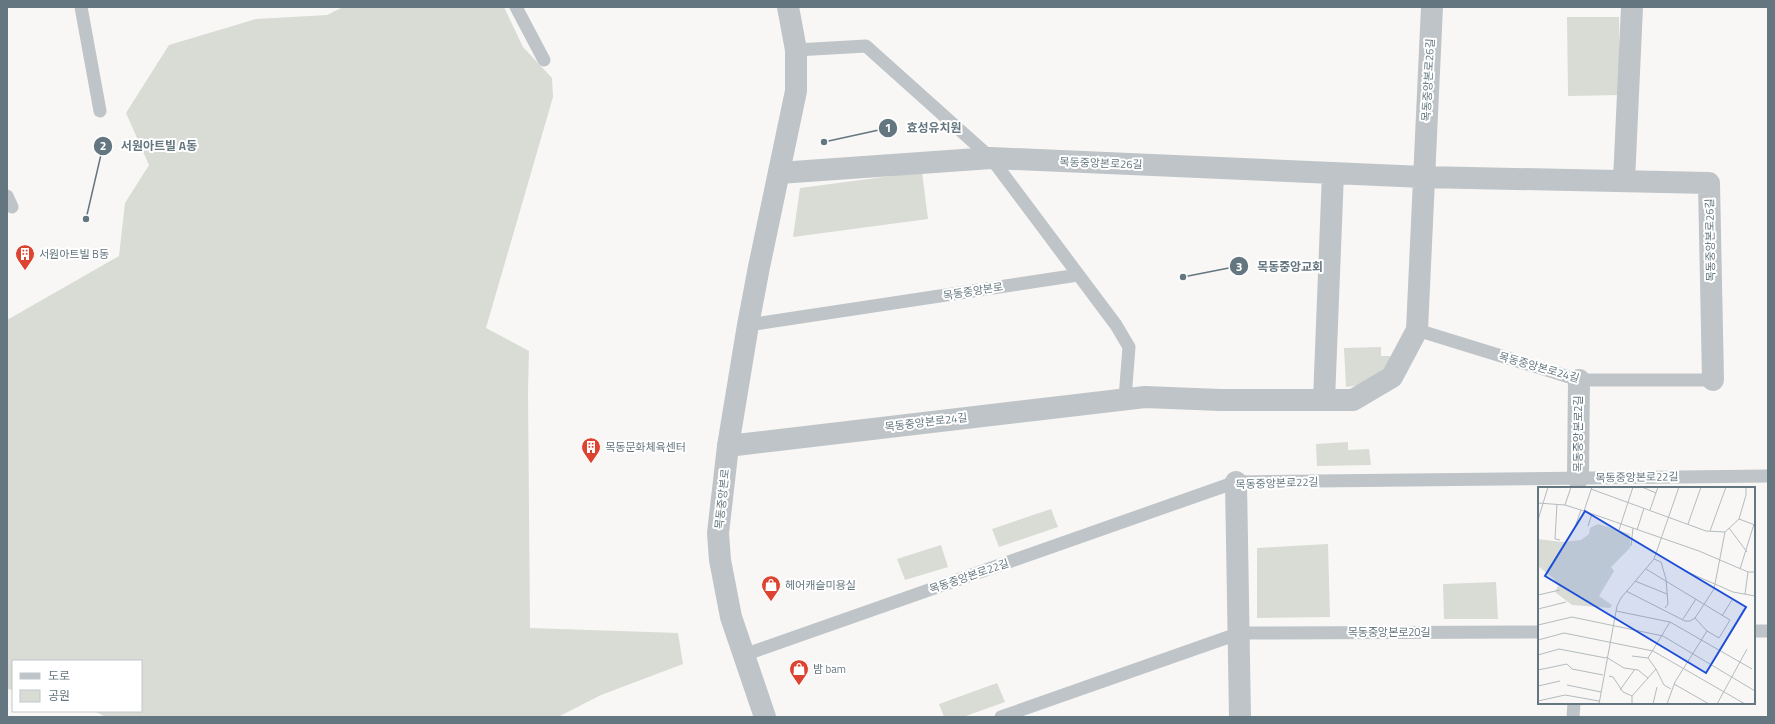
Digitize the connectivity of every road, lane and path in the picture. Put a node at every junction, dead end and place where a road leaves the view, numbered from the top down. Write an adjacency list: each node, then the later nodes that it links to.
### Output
1 (81, 7): 8 (lane)
2 (516, 7): 7 (lane)
3 (788, 7): 6 (street, 목동중앙본로)
4 (1432, 7): 12 (street, 목동중앙본로26길)
5 (1632, 7): 13 (street)
6 (796, 50): 9 (lane); 10 (street, 목동중앙본로)
7 (544, 60)
8 (100, 111)
9 (991, 158): 10 (street, 목동중앙본로26길); 11 (street, 목동중앙본로26길); 14 (lane)
10 (779, 173): 15 (street, 목동중앙본로)
11 (1332, 173): 12 (street, 목동중앙본로26길); 20 (street)
12 (1423, 176): 13 (street, 목동중앙본로26길); 16 (street, 목동중앙본로24길)
13 (1624, 182): 18 (street, 목동중앙본로26길)
14 (1078, 275): 15 (lane, 목동중앙본로); 19 (lane)
15 (748, 325): 21 (street, 목동중앙본로)
16 (1416, 330): 17 (lane, 목동중앙본로24길); 20 (street, 목동중앙본로24길)
17 (1579, 380): 18 (lane, 목동중앙본로24길); 24 (street, 목동중앙본로2길)
18 (1712, 380)
19 (1125, 398): 20 (street, 목동중앙본로24길); 21 (street, 목동중앙본로24길)
20 (1324, 400)
21 (728, 446): 29 (street, 목동중앙본로)
22 (1768, 476): 24 (lane, 목동중앙본로22길)
23 (1236, 482): 24 (lane, 목동중앙본로22길); 28 (street); 29 (lane, 목동중앙본로22길)
24 (1578, 483)
25 (1755, 631): 26 (lane)
26 (1768, 631)
27 (1538, 632): 28 (lane, 목동중앙본로20길)
28 (1240, 633): 32 (lane, 목동중앙본로20길); 33 (street)
29 (744, 655): 31 (street, 목동중앙본로)
30 (1574, 704): 34 (lane)
31 (765, 717)
32 (1001, 717)
33 (1240, 717)
34 (1573, 717)

